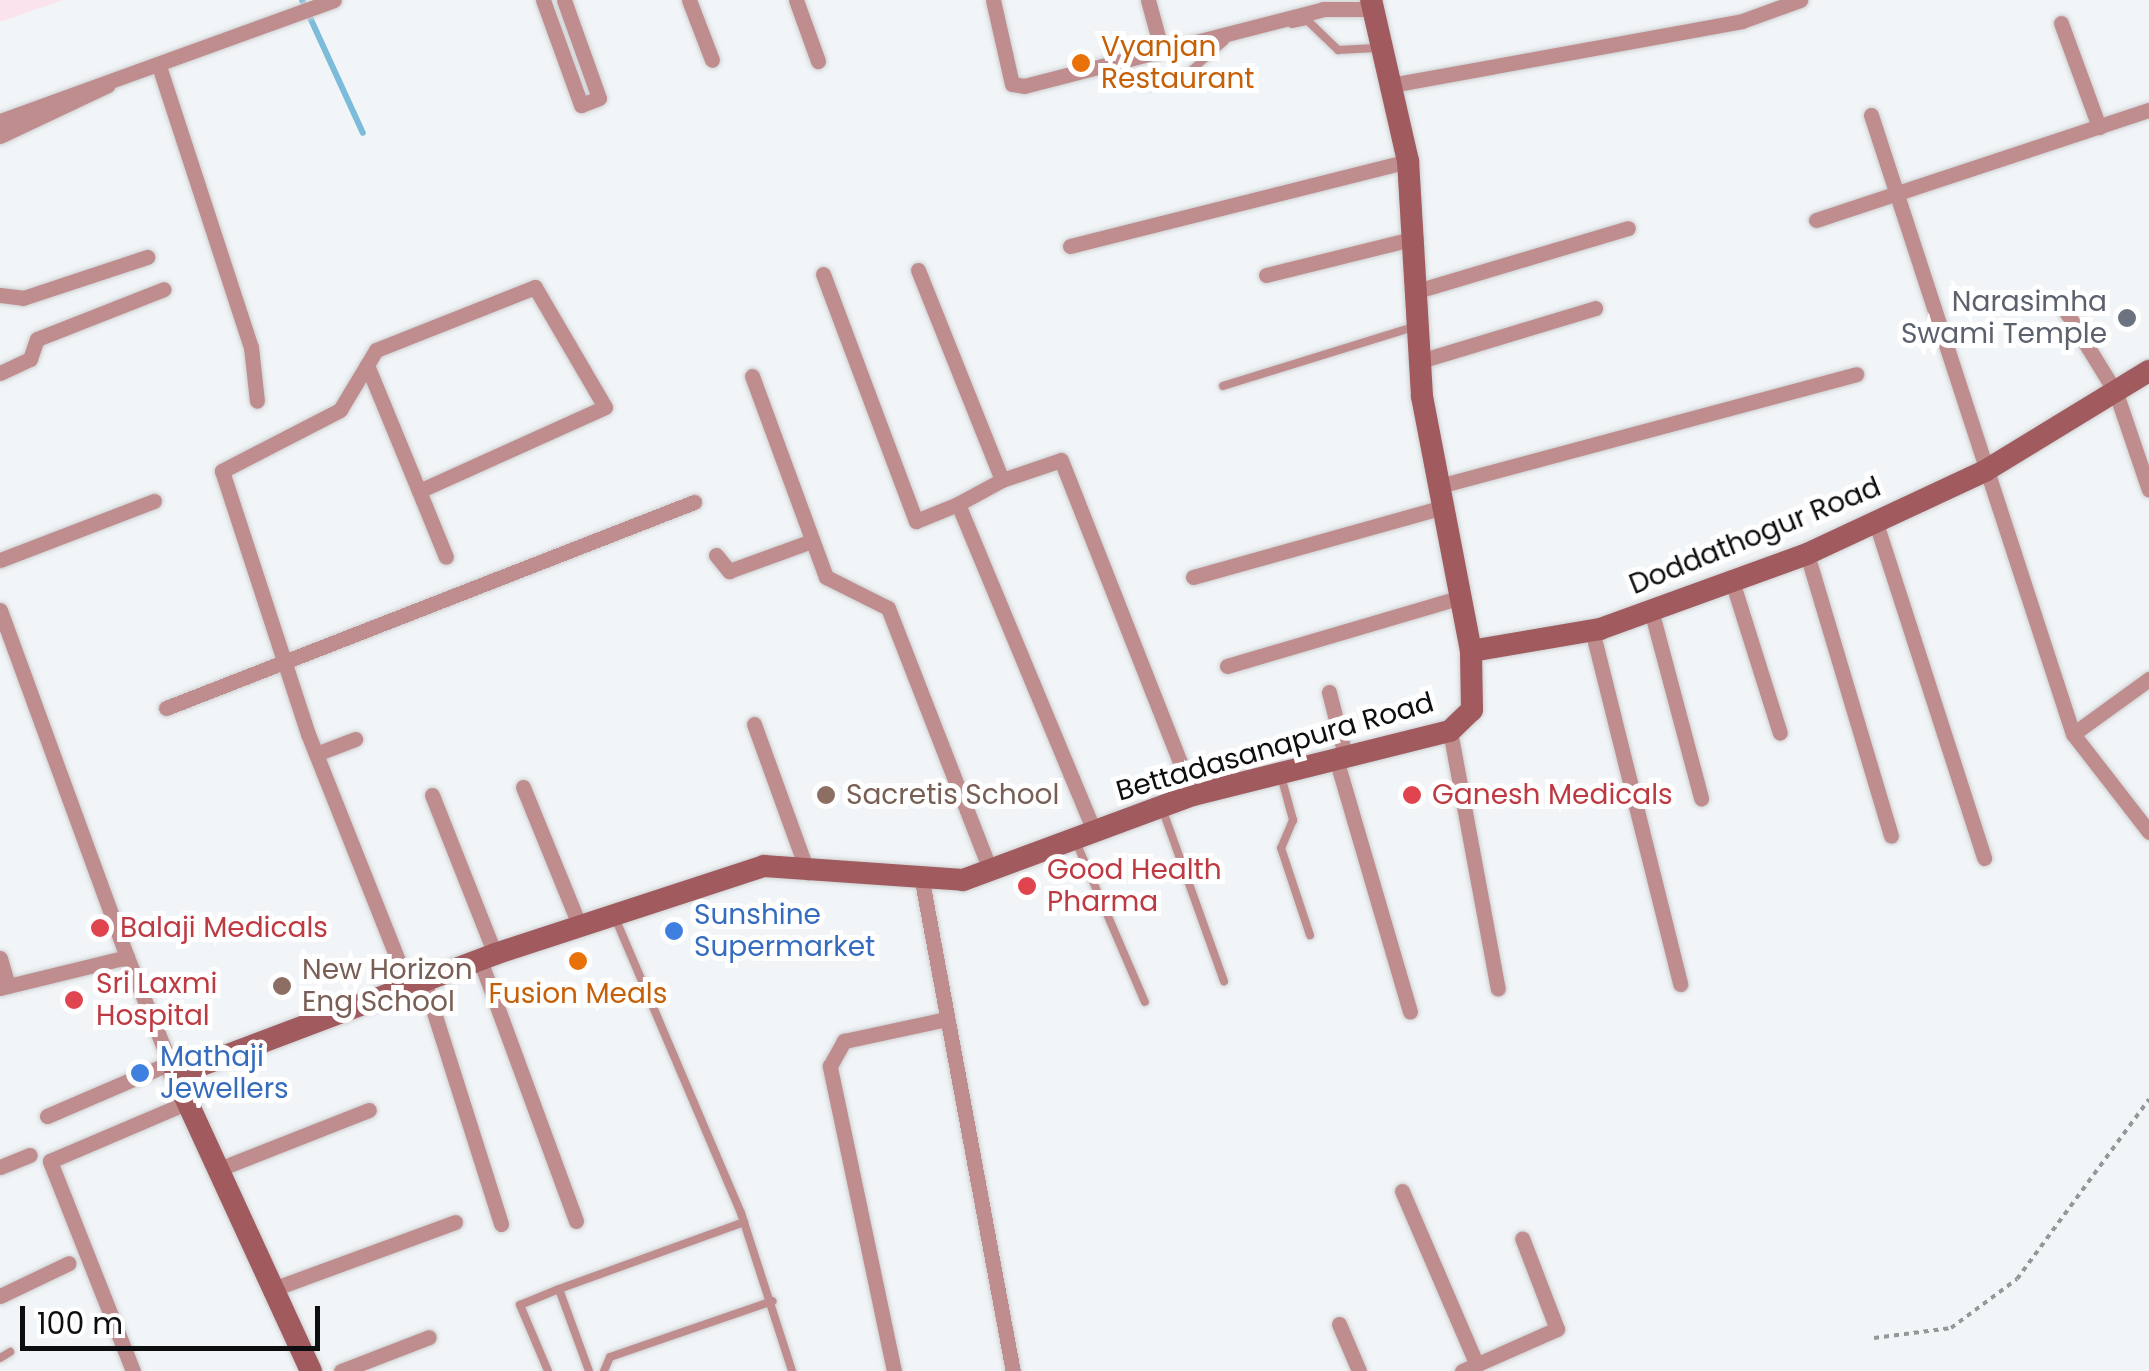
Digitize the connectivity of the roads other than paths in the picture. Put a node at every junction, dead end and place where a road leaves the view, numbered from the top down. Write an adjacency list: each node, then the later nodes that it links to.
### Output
1 (334, 0): 15 (street)
2 (543, 0): 3 (street)
3 (564, 0)
4 (688, 0): 13 (street)
5 (796, 0): 14 (street)
6 (993, 0): 11 (street)
7 (1148, 0): 11 (street)
8 (1800, 0): 17 (street)
9 (1372, 4): 11 (street); 12 (street, Bettadasanapura Road)
10 (2061, 23): 22 (street)
11 (1161, 48)
12 (1381, 48): 17 (street, Bettadasanapura Road); 18 (lane)
13 (712, 60)
14 (818, 60)
15 (159, 66): 16 (street); 48 (street)
16 (108, 85): 21 (street); 23 (street)
17 (1391, 85): 24 (street, Bettadasanapura Road)
18 (1146, 86)
19 (2149, 110): 22 (street)
20 (1872, 115): 25 (street)
21 (0, 121)
22 (2100, 128): 25 (street)
23 (0, 136)
24 (1408, 162): 28 (street, Bettadasanapura Road); 29 (street)
25 (1899, 196): 26 (street); 49 (street)
26 (1816, 220)
27 (1628, 228): 35 (street)
28 (1415, 238): 33 (street); 35 (street, Bettadasanapura Road)
29 (1070, 246)
30 (147, 257): 36 (street)
31 (918, 270): 50 (street)
32 (823, 274): 56 (street)
33 (1266, 274)
34 (164, 289): 43 (street)
35 (1417, 291): 39 (street, Bettadasanapura Road)
36 (0, 296)
37 (1595, 308): 40 (street)
38 (2065, 310): 47 (street)
39 (1419, 326): 40 (street, Bettadasanapura Road); 46 (lane)
40 (1420, 361): 53 (street, Bettadasanapura Road)
41 (367, 365): 52 (street); 52 (street); 70 (street)
42 (2149, 371): 47 (street, Doddathogur Road)
43 (0, 373)
44 (1856, 374): 53 (street)
45 (752, 376): 58 (street)
46 (1223, 386)
47 (2116, 393): 49 (street, Doddathogur Road); 51 (street)
48 (257, 401)
49 (1985, 471): 57 (street, Doddathogur Road); 78 (street)
50 (1002, 480): 56 (street); 84 (street)
51 (2149, 490)
52 (418, 491): 61 (street)
53 (1441, 496): 63 (street); 65 (street, Bettadasanapura Road)
54 (154, 501): 62 (street)
55 (694, 502): 70 (street)
56 (958, 504): 90 (street)
57 (1876, 522): 59 (street, Doddathogur Road); 91 (street)
58 (812, 541): 60 (street); 92 (street)
59 (1806, 554): 64 (street, Doddathogur Road); 89 (street)
60 (716, 555)
61 (446, 558)
62 (0, 560)
63 (1193, 577)
64 (1732, 581): 67 (street, Doddathogur Road); 77 (street)
65 (1461, 598): 69 (street, Bettadasanapura Road); 71 (street)
66 (0, 610): 98 (street)
67 (1650, 610): 68 (street, Doddathogur Road); 86 (street)
68 (1592, 630): 69 (street, Doddathogur Road); 102 (street)
69 (1471, 652): 76 (street, Bettadasanapura Road)
70 (285, 666): 74 (street); 80 (street)
71 (1226, 666)
72 (2149, 680): 78 (street)
73 (1329, 692): 81 (street)
74 (166, 708)
75 (754, 724): 93 (street)
76 (1450, 731): 81 (street, Bettadasanapura Road); 105 (street)
77 (1780, 734)
78 (2073, 734): 88 (street)
79 (354, 739): 80 (street)
80 (316, 754): 103 (street)
81 (1341, 760): 82 (street, Bettadasanapura Road); 107 (street)
82 (1281, 776): 84 (street, Bettadasanapura Road); 97 (lane)
83 (523, 787): 96 (street)
84 (1193, 795): 87 (street, Bettadasanapura Road)
85 (432, 796): 99 (street)
86 (1701, 798)
87 (1161, 806): 90 (street, Bettadasanapura Road); 101 (lane)
88 (2147, 826)
89 (1891, 836)
90 (1085, 838): 92 (street, Bettadasanapura Road); 106 (lane)
91 (1984, 858)
92 (991, 872): 94 (street, Bettadasanapura Road)
93 (808, 873): 94 (street, Bettadasanapura Road); 95 (street, Bettadasanapura Road)
94 (922, 881): 108 (street)
95 (615, 916): 96 (street, Bettadasanapura Road); 119 (lane)
96 (580, 927): 99 (street, Bettadasanapura Road)
97 (1310, 936)
98 (126, 957): 104 (street); 109 (street)
99 (488, 957): 103 (street, Bettadasanapura Road); 118 (street)
100 (0, 958): 104 (street)
101 (1224, 981)
102 (1680, 984)
103 (417, 985): 109 (street, Bettadasanapura Road); 120 (street)
104 (4, 987)
105 (1498, 989)
106 (1145, 1002)
107 (1410, 1012)
108 (946, 1019): 139 (street); 140 (street)
109 (173, 1069): 110 (street); 112 (street)
110 (188, 1102): 115 (street); 132 (street)
111 (369, 1110): 115 (street)
112 (47, 1116)
113 (30, 1154): 114 (street)
114 (0, 1167)
115 (219, 1169): 123 (street)
116 (1402, 1190): 131 (street)
117 (455, 1222): 123 (street)
118 (576, 1222)
119 (744, 1222): 124 (lane); 126 (lane)
120 (501, 1224)
121 (1522, 1238): 131 (street)
122 (69, 1263): 125 (street)
123 (273, 1289): 133 (street)
124 (560, 1289): 135 (lane); 136 (lane)
125 (0, 1296)
126 (773, 1301): 137 (lane); 138 (lane)
127 (1339, 1324): 141 (street)
128 (429, 1336): 134 (street)
129 (10, 1352): 130 (lane)
130 (0, 1358)
131 (1479, 1367)
132 (133, 1371)
133 (311, 1371)
134 (341, 1371)
135 (548, 1371)
136 (589, 1371)
137 (604, 1371)
138 (792, 1371)
139 (894, 1371)
140 (1013, 1371)
141 (1359, 1371)

